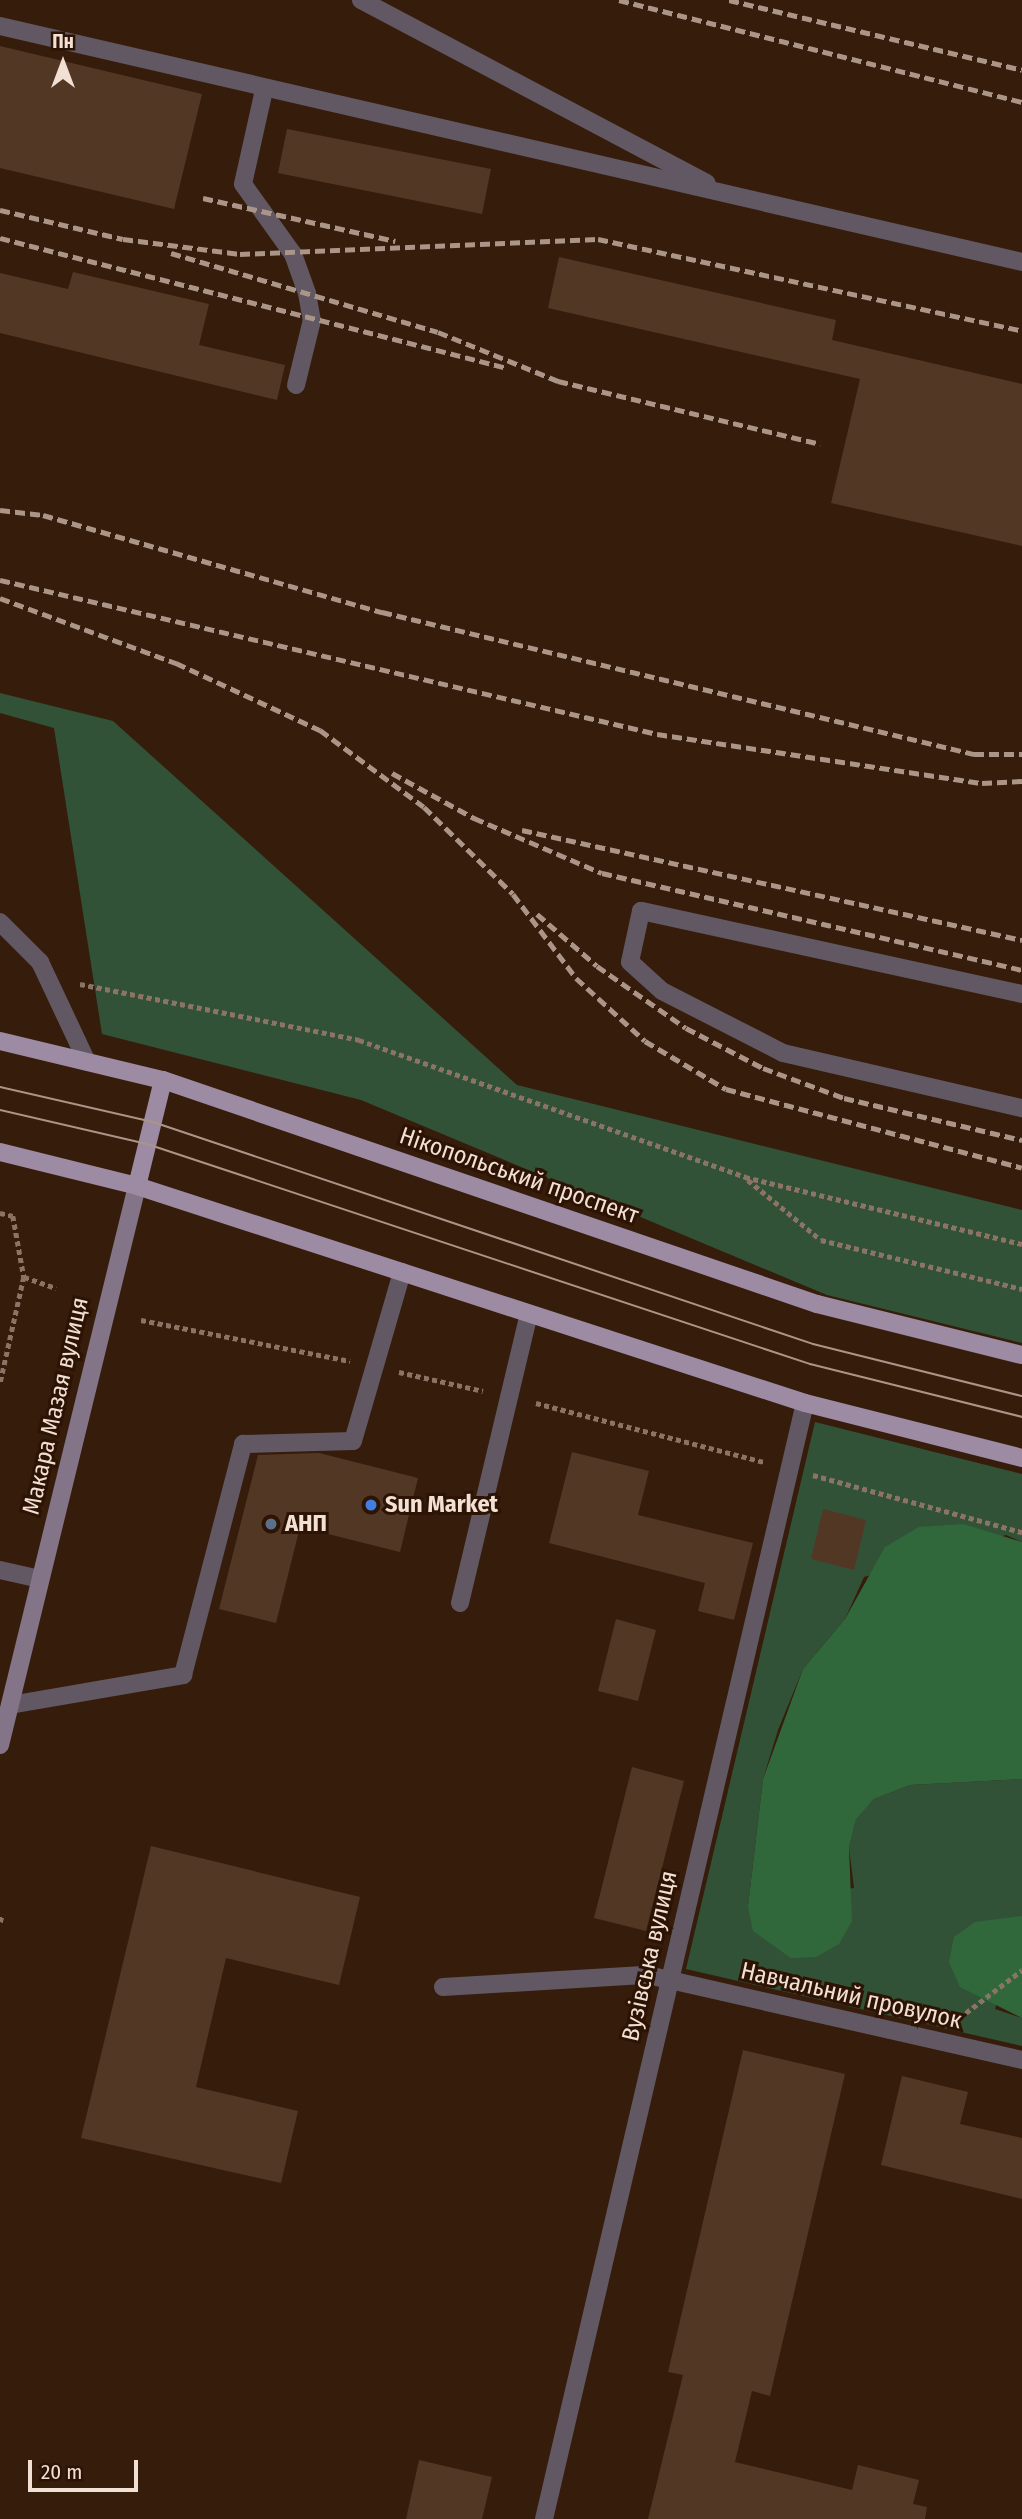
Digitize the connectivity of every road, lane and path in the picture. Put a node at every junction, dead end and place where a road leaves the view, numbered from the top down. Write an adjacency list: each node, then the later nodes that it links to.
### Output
1 (361, 0): 4 (street)
2 (0, 26): 3 (street)
3 (264, 90): 4 (street); 6 (street)
4 (728, 195): 5 (street)
5 (1022, 262)
6 (296, 385)
7 (0, 922): 8 (street)
8 (48, 978): 11 (street); 15 (path)
9 (1022, 994): 13 (street)
10 (0, 1041): 11 (main road, Нікопольський проспект)
11 (87, 1062): 12 (main road, Нікопольський проспект)
12 (163, 1080): 16 (main road, Макара Мазая вулиця); 25 (main road, Нікопольський проспект)
13 (1022, 1108)
14 (0, 1152): 16 (main road)
15 (745, 1177): 18 (path); 22 (path)
16 (137, 1186): 19 (main road); 34 (main road, Макара Мазая вулиця)
17 (0, 1213): 20 (path)
18 (1022, 1244)
19 (402, 1272): 23 (main road); 26 (street)
20 (24, 1277): 21 (path); 27 (path)
21 (56, 1289)
22 (1022, 1289)
23 (529, 1314): 28 (street); 29 (main road)
24 (141, 1320): 26 (path)
25 (1022, 1355)
26 (375, 1366): 28 (path); 36 (street)
27 (0, 1384)
28 (510, 1397): 31 (path); 35 (street)
29 (805, 1403): 30 (main road); 31 (street, Вузівська вулиця)
30 (1022, 1458)
31 (787, 1468): 32 (path); 41 (street, Вузівська вулиця)
32 (1022, 1532)
33 (0, 1570): 34 (street)
34 (40, 1579): 36 (main road, Макара Мазая вулиця)
35 (460, 1603)
36 (10, 1705): 37 (main road, Макара Мазая вулиця)
37 (0, 1745)
38 (2, 1914): 39 (path)
39 (0, 1922)
40 (1022, 1970): 43 (path)
41 (670, 1980): 42 (street, Навчальний провулок); 43 (street, Навчальний провулок); 45 (street, Вузівська вулиця)
42 (443, 1987)
43 (928, 2039): 44 (street, Навчальний провулок)
44 (1022, 2060)
45 (544, 2519)

